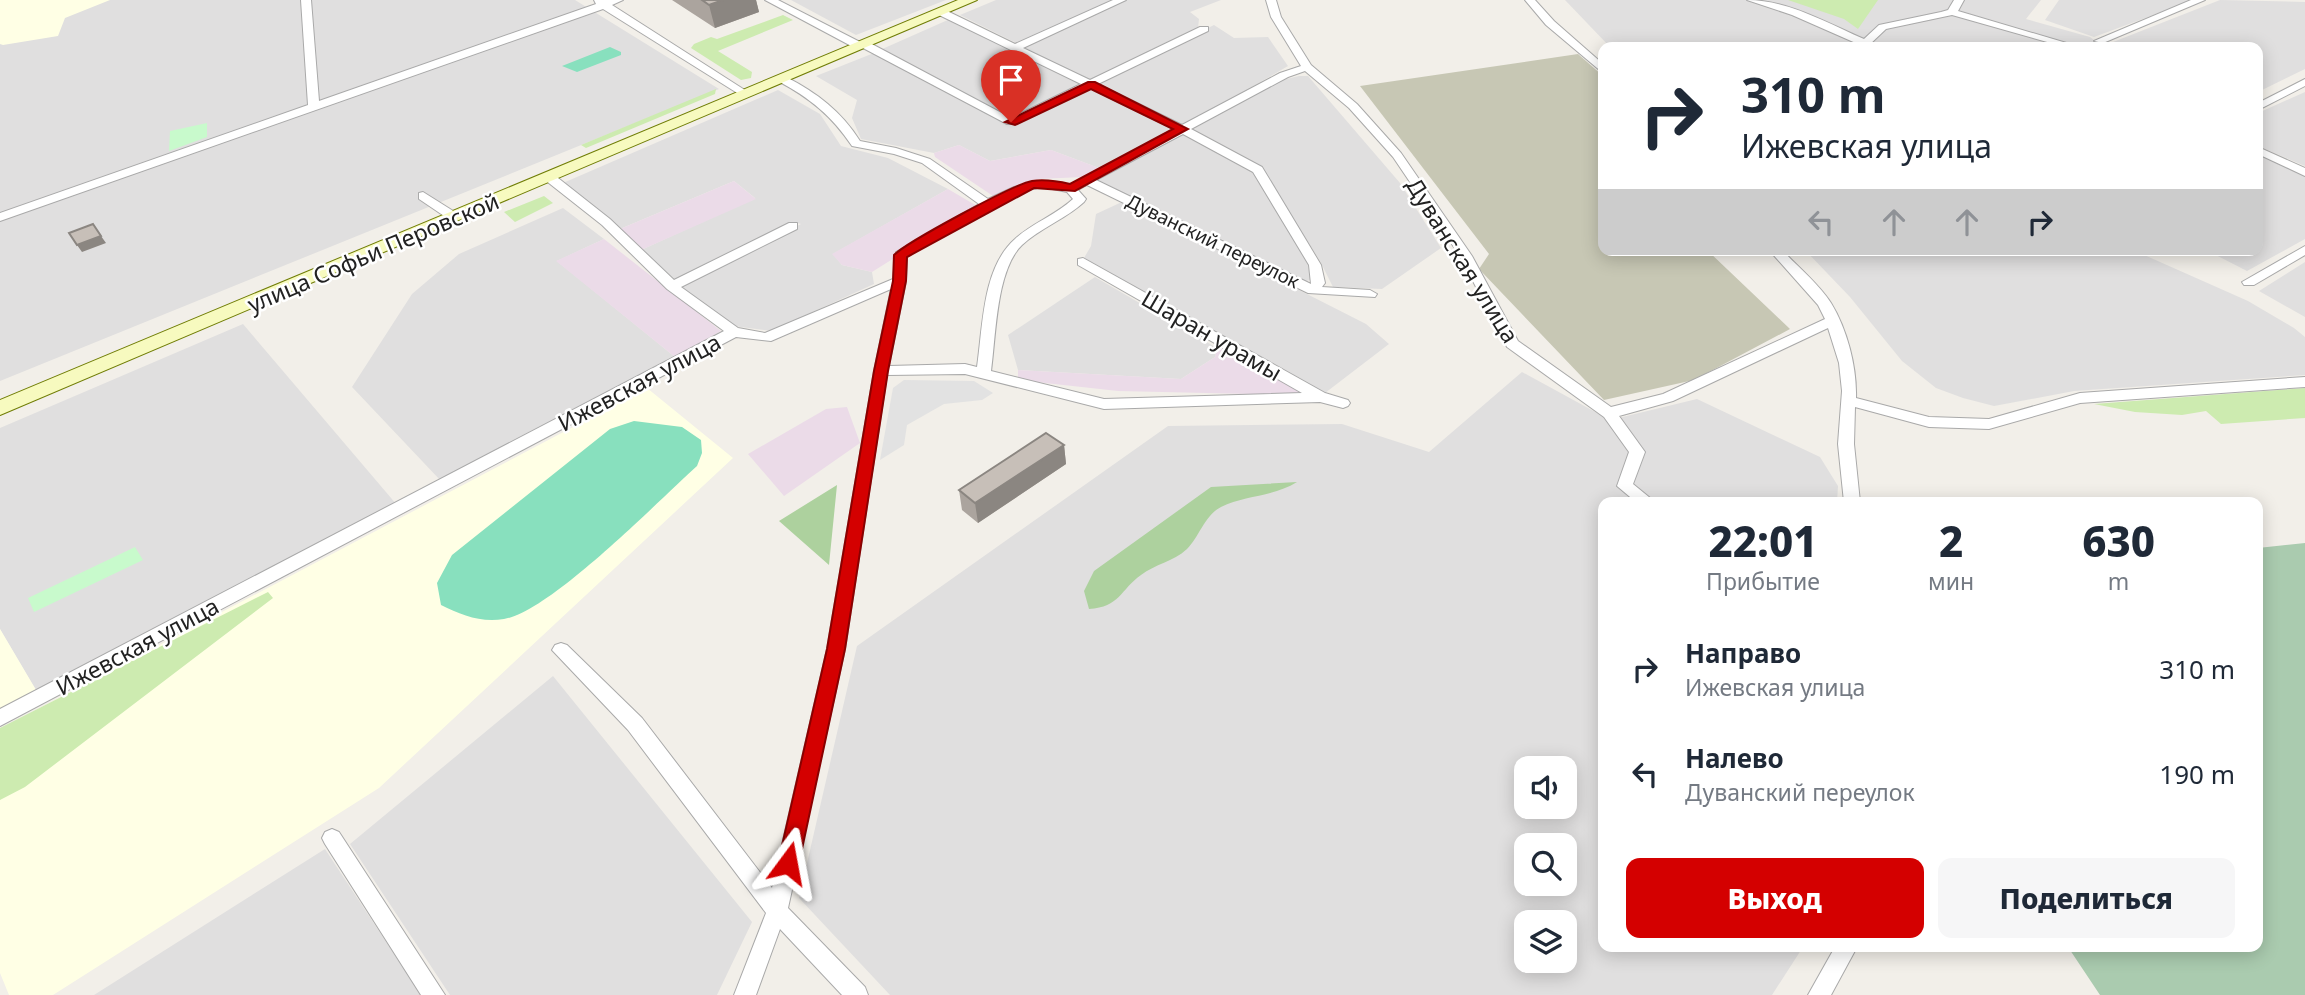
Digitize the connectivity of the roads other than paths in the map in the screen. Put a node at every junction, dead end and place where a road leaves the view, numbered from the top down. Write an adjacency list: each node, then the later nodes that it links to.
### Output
1 (306, 0): 28 (street)
2 (618, 0): 11 (street)
3 (770, 0): 19 (street)
4 (970, 0): 12 (main road, улица Софьи Перовской)
5 (1121, 0): 20 (street)
6 (1271, 0): 22 (street, Дуванская улица)
7 (1530, 0): 21 (street)
8 (1752, 0): 16 (street)
9 (1959, 0): 13 (street)
10 (2200, 0): 15 (street)
11 (600, 3): 26 (street); 28 (street)
12 (941, 12): 19 (main road, улица Софьи Перовской); 20 (street, Дуванский переулок)
13 (1952, 12): 17 (street); 18 (street)
14 (1204, 29): 25 (street)
15 (2099, 41)
16 (1857, 42)
17 (1866, 42)
18 (2057, 42)
19 (861, 45): 23 (main road, улица Софьи Перовской); 25 (street)
20 (1016, 47): 25 (street, Дуванский переулок)
21 (1598, 66)
22 (1307, 67): 29 (street); 57 (street, Дуванская улица)
23 (782, 79): 26 (main road, улица Софьи Перовской); 36 (street)
24 (2305, 82): 27 (street)
25 (1091, 84): 29 (street, Дуванский переулок)
26 (746, 94): 32 (main road, улица Софьи Перовской)
27 (2263, 104)
28 (314, 107): 37 (street)
29 (1182, 129): 33 (street); 46 (street, Дуванский переулок)
30 (2263, 152): 31 (street)
31 (2305, 172)
32 (549, 177): 38 (main road, улица Софьи Перовской); 45 (street)
33 (1086, 180): 34 (street); 46 (street, Дуванский переулок)
34 (1071, 188): 36 (street); 51 (street)
35 (423, 197): 38 (street)
36 (988, 205): 43 (street)
37 (0, 217)
38 (454, 217): 56 (main road, улица Софьи Перовской)
39 (793, 226): 45 (street)
40 (2305, 250): 44 (street)
41 (1780, 256): 48 (street)
42 (1083, 262): 53 (street, Шаран урамы)
43 (899, 281): 49 (street, Ижевская улица); 50 (street)
44 (2249, 282)
45 (672, 286): 49 (street)
46 (1313, 290): 47 (street)
47 (1370, 294)
48 (1833, 321): 54 (street); 57 (street)
49 (734, 332): 61 (street, Ижевская улица)
50 (881, 371): 51 (street); 63 (street)
51 (983, 374): 53 (street)
52 (2305, 382): 54 (street)
53 (1320, 397): 55 (street, Шаран урамы)
54 (1850, 401): 59 (street)
55 (1343, 403)
56 (0, 408)
57 (1609, 413): 58 (street, Дуванская улица)
58 (1640, 497)
59 (1851, 497)
60 (561, 650): 63 (street)
61 (0, 718)
62 (331, 838): 65 (street)
63 (777, 911): 66 (street); 67 (street)
64 (1843, 952): 68 (street)
65 (433, 995)
66 (745, 995)
67 (857, 995)
68 (1819, 995)

